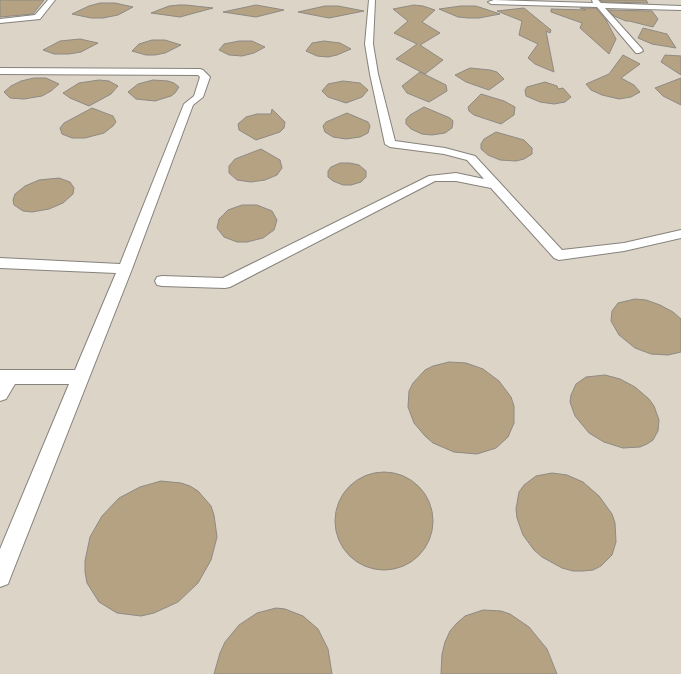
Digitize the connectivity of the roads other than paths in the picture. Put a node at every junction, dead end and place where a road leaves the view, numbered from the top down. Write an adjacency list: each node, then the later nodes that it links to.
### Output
1 (52, 0): 6 (lane)
2 (372, 0): 9 (lane)
3 (492, 2): 4 (lane)
4 (597, 3): 5 (lane); 7 (lane)
5 (681, 8)
6 (0, 21)
7 (639, 51)
8 (0, 71): 12 (lane)
9 (496, 185): 10 (lane); 13 (lane)
10 (681, 234)
11 (0, 263): 12 (lane)
12 (125, 269): 15 (lane)
13 (162, 281)
14 (5, 377): 15 (lane); 16 (lane)
15 (81, 377): 17 (lane)
16 (0, 394)
17 (0, 576)

